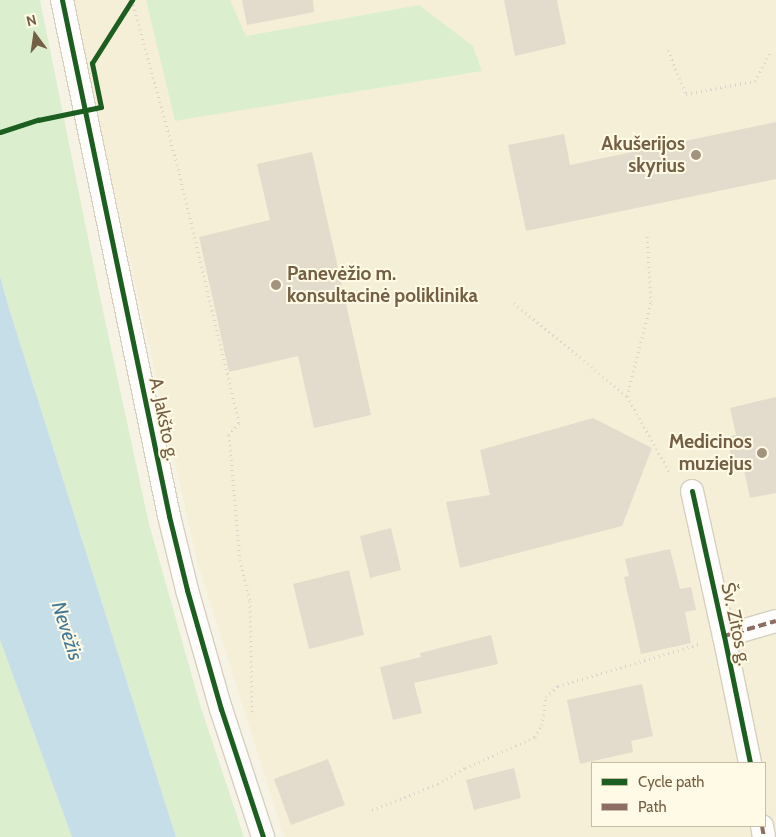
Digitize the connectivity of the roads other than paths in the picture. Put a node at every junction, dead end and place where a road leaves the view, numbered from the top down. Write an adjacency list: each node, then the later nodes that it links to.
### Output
1 (62, 0): 6 (street, A. Jakšto g.)
2 (692, 491): 4 (street, Šv. Zitos g.)
3 (776, 621): 4 (street)
4 (724, 636): 5 (street, Šv. Zitos g.)
5 (750, 762)
6 (262, 837)

